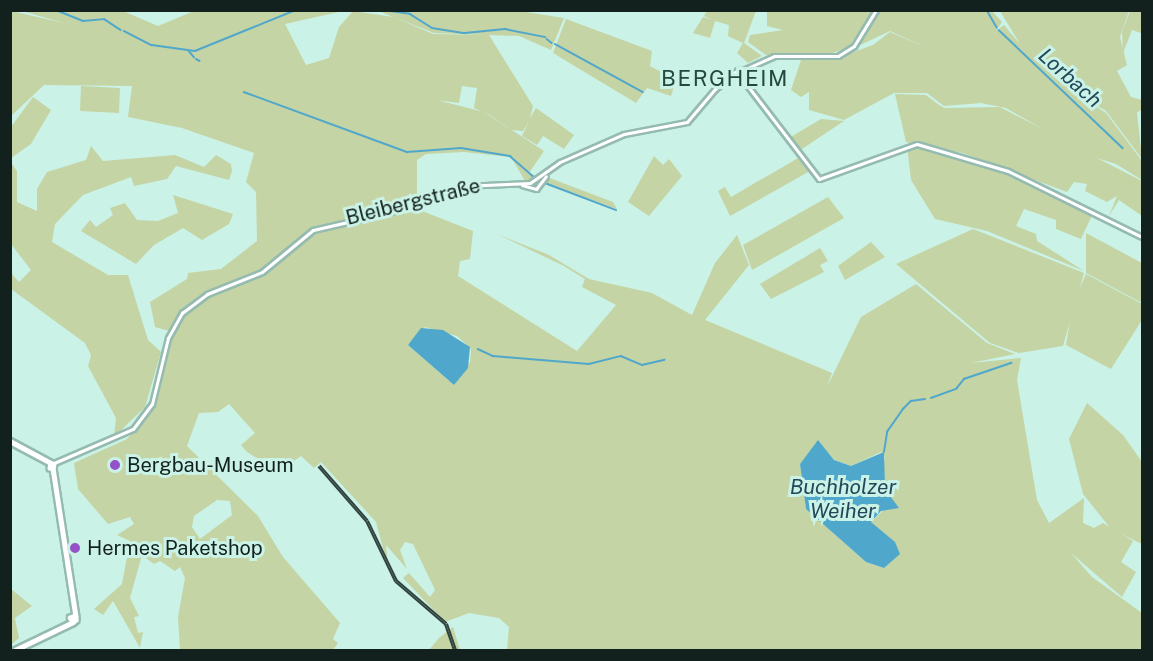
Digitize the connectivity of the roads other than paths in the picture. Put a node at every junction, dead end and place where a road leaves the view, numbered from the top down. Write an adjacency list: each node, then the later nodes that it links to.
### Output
1 (876, 10): 2 (street, Bleibergstraße)
2 (737, 75): 3 (street, Bleibergstraße); 7 (street)
3 (547, 174): 4 (street, Bleibergstraße); 5 (street)
4 (538, 180): 5 (street); 6 (street, Bleibergstraße)
5 (542, 184): 6 (street, Bleibergstraße)
6 (529, 185): 9 (street, Bleibergstraße)
7 (1143, 237)
8 (10, 441): 9 (main road)
9 (53, 465): 10 (main road)
10 (17, 650)

